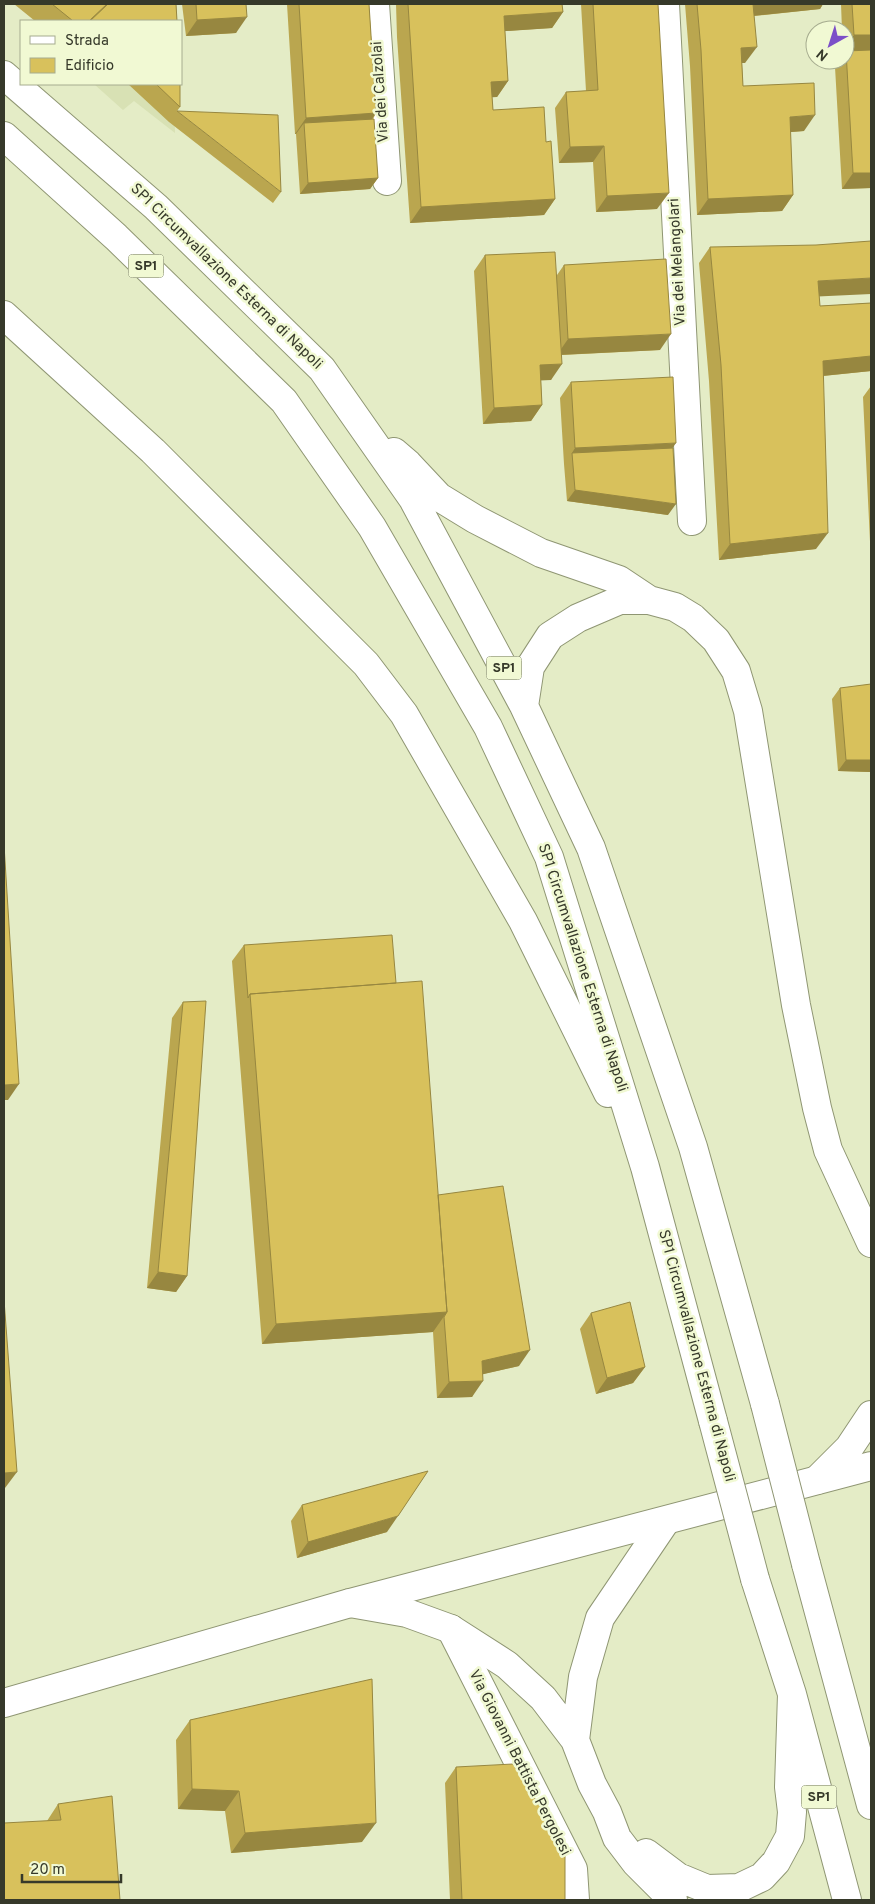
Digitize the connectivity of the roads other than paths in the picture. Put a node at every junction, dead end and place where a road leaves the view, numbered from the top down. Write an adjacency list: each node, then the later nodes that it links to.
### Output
1 (375, 4): 5 (main road, Via dei Calzolai)
2 (665, 4): 8 (main road, Via dei Melangolari)
3 (4, 75): 7 (main road, SP1 Circumvallazione Esterna di Napoli / SP1)
4 (4, 136): 11 (main road, SP1 Circumvallazione Esterna di Napoli / SP1)
5 (387, 181)
6 (4, 316): 11 (main road)
7 (357, 419): 9 (main road); 10 (main road, SP1 Circumvallazione Esterna di Napoli / SP1)
8 (692, 521)
9 (649, 600): 10 (main road); 12 (main road)
10 (524, 706): 19 (main road, SP1 Circumvallazione Esterna di Napoli / SP1, bridge)
11 (644, 1167): 20 (main road, SP1 Circumvallazione Esterna di Napoli / SP1, bridge)
12 (871, 1243)
13 (871, 1415): 15 (main road)
14 (871, 1466): 15 (main road)
15 (817, 1480): 16 (main road)
16 (665, 1522): 17 (main road); 22 (main road)
17 (350, 1604): 18 (main road); 21 (main road)
18 (451, 1629): 22 (main road); 26 (main road, Via Giovanni Battista Pergolesi)
19 (833, 1664): 23 (main road); 24 (main road, SP1 Circumvallazione Esterna di Napoli / SP1)
20 (792, 1694): 25 (main road); 28 (main road, SP1 Circumvallazione Esterna di Napoli / SP1)
21 (4, 1703)
22 (576, 1740): 25 (main road)
23 (871, 1740)
24 (871, 1805)
25 (607, 1812): 27 (main road)
26 (575, 1900)
27 (673, 1900)
28 (847, 1900)

